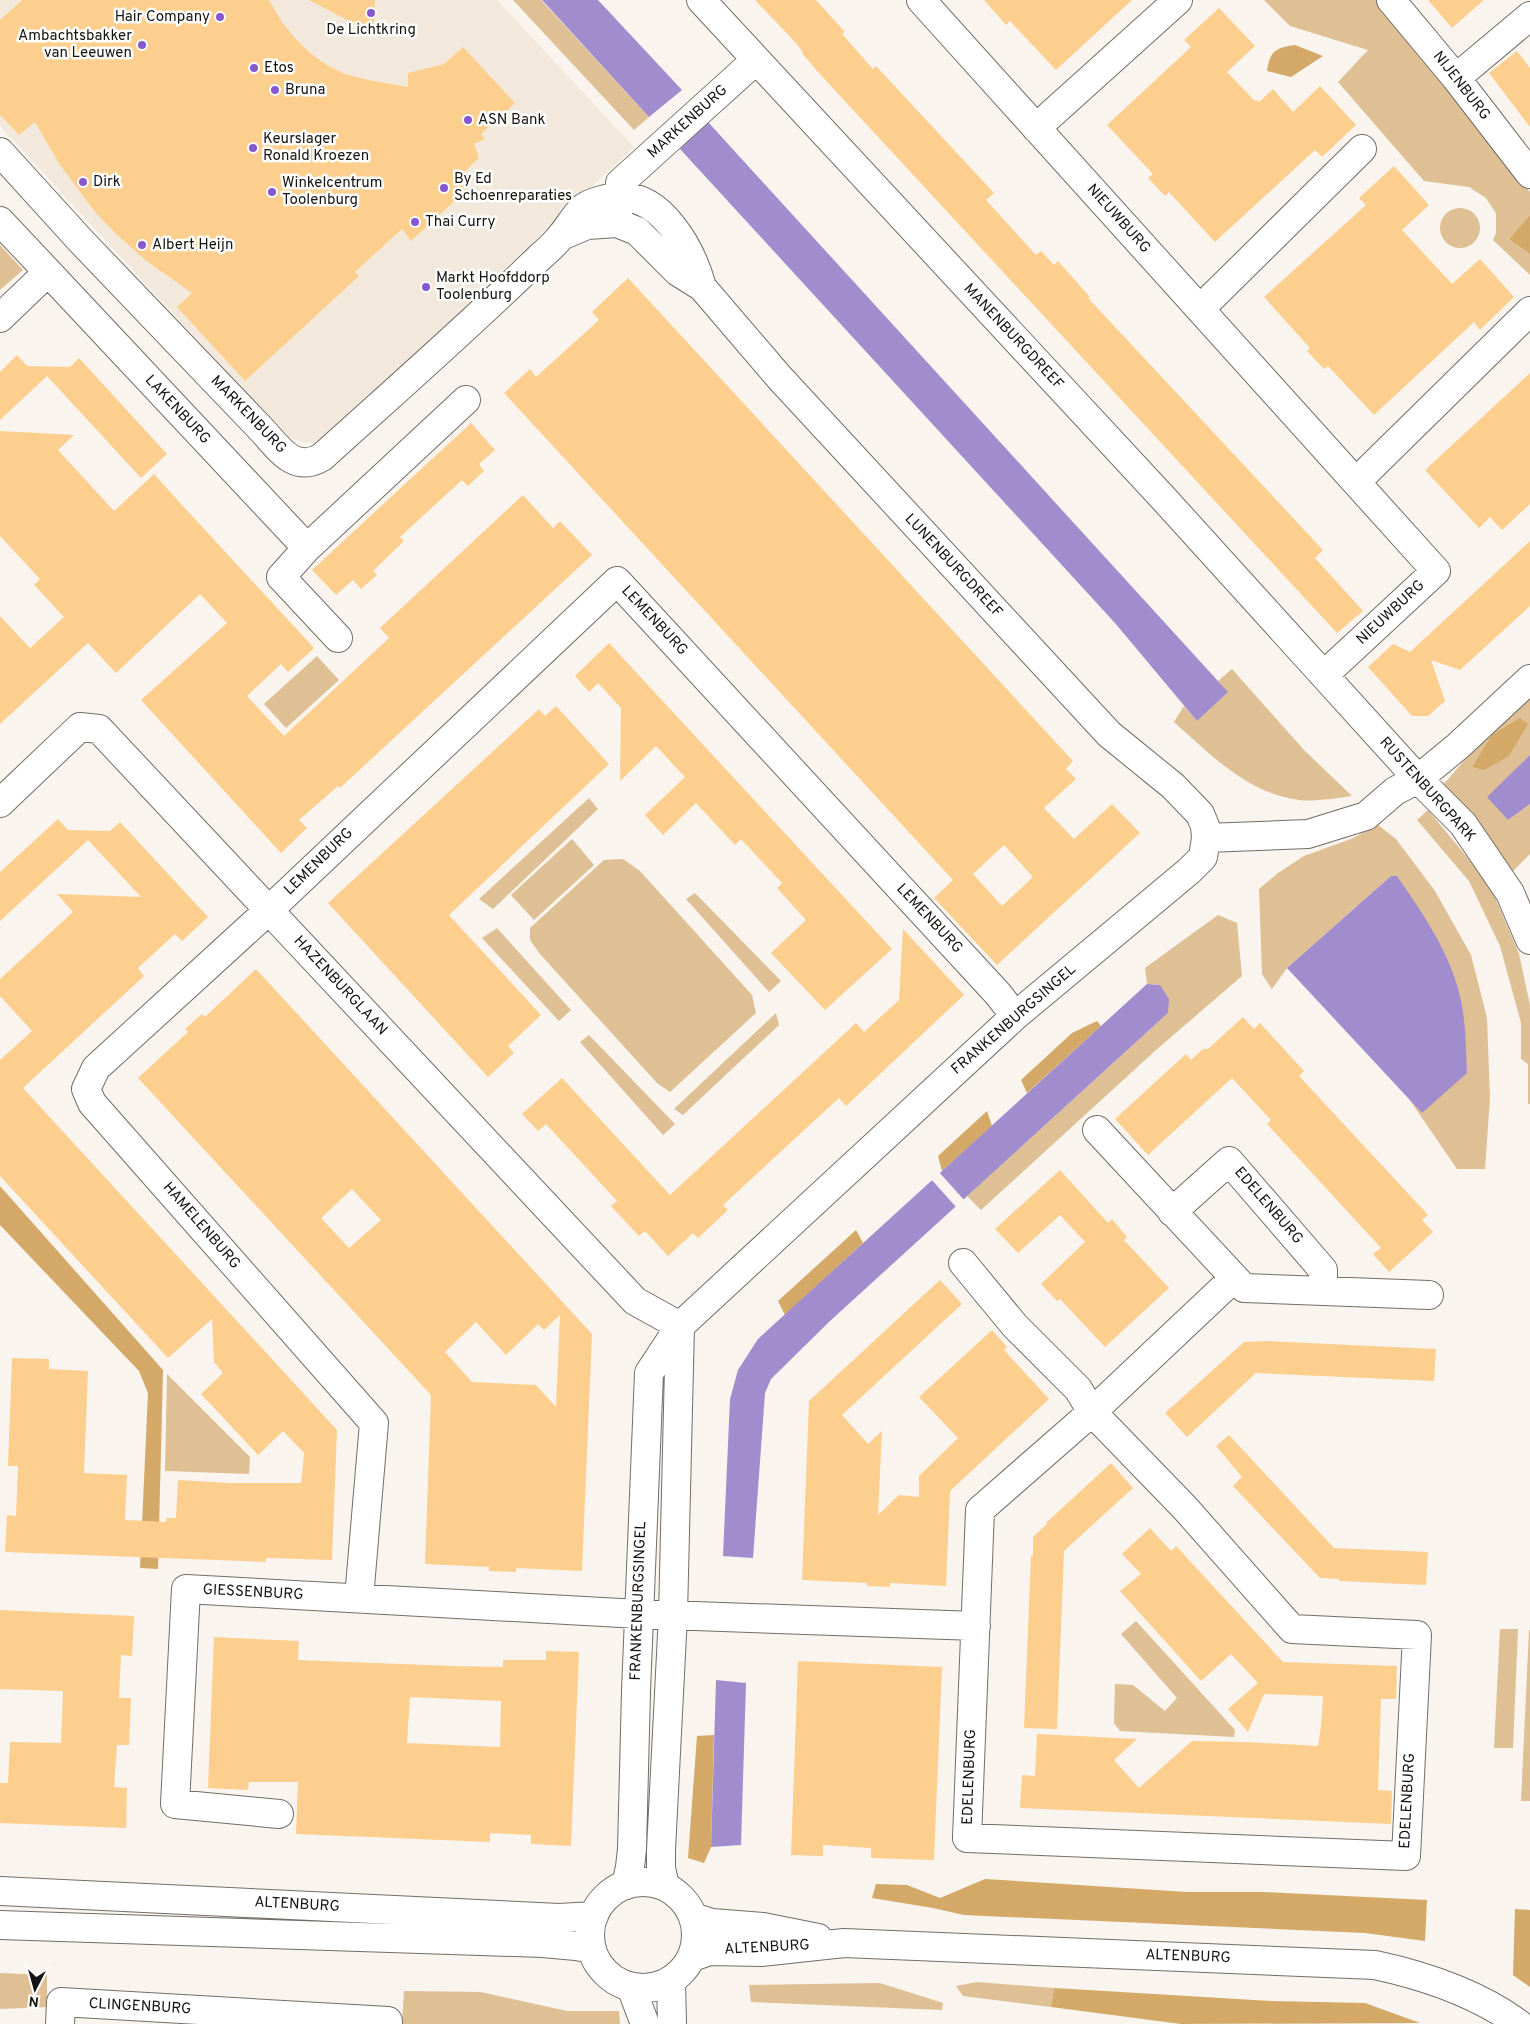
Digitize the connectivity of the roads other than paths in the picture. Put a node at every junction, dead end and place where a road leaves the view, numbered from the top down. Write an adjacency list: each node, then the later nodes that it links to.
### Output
1 (701, 0): 6 (street, MANENBURGDREEF)
2 (921, 0): 8 (street, NIEUWBURG)
3 (1178, 0): 8 (street)
4 (1391, 0): 7 (street, NIJENBURG)
5 (1530, 16): 7 (street)
6 (756, 60): 12 (street, MARKENBURG); 22 (street, MANENBURGDREEF)
7 (1456, 78): 11 (street, NIJENBURG)
8 (1036, 128): 15 (street, NIEUWBURG)
9 (1362, 149): 15 (street)
10 (0, 152): 12 (street, MARKENBURG)
11 (1530, 174)
12 (619, 201): 26 (street, LUNENBURGDREEF)
13 (0, 221): 14 (street, LAKENBURG)
14 (48, 272): 17 (street); 20 (street, LAKENBURG)
15 (1200, 309): 19 (street, NIEUWBURG)
16 (1530, 312): 19 (street)
17 (0, 318)
18 (466, 400): 20 (street)
19 (1356, 482): 22 (street, NIEUWBURG)
20 (307, 548): 21 (street)
21 (338, 638)
22 (1324, 676): 24 (street, RUSTENBURGPARK)
23 (1530, 679): 24 (street)
24 (1418, 779): 26 (street); 28 (street, RUSTENBURGPARK)
25 (0, 803): 27 (street, HAZENBURGLAAN)
26 (1206, 838): 29 (street, FRANKENBURGSINGEL)
27 (269, 910): 29 (street, LEMENBURG); 36 (street, HAZENBURGLAAN); 38 (street, HAMELENBURG)
28 (1530, 940)
29 (1015, 1016): 36 (street, FRANKENBURGSINGEL)
30 (1097, 1130): 31 (street)
31 (1172, 1212): 33 (street); 34 (street, EDELENBURG)
32 (963, 1263): 37 (street, EDELENBURG)
33 (1234, 1278): 34 (street); 37 (street, EDELENBURG)
34 (1324, 1290): 35 (street)
35 (1429, 1295)
36 (680, 1326): 39 (street, FRANKENBURGSINGEL); 40 (street)
37 (1092, 1412): 41 (street, EDELENBURG); 41 (street, EDELENBURG)
38 (359, 1598): 39 (street, GIESSENBURG); 42 (street, GIESSENBURG)
39 (639, 1614): 40 (street, GIESSENBURG); 43 (street, FRANKENBURGSINGEL)
40 (673, 1614): 41 (street); 44 (street)
41 (976, 1626)
42 (279, 1814)
43 (626, 1885): 44 (street); 46 (street)
44 (664, 1886): 47 (street)
45 (0, 1891): 46 (street, ALTENBURG)
46 (594, 1916): 50 (street)
47 (693, 1917): 49 (street, ALTENBURG); 51 (street)
48 (0, 1924): 50 (street, ALTENBURG)
49 (844, 1943): 51 (street, ALTENBURG); 58 (street, ALTENBURG)
50 (592, 1949): 53 (street)
51 (692, 1957): 52 (street)
52 (671, 1980): 53 (street); 57 (street)
53 (631, 1987): 56 (street)
54 (60, 2024): 55 (street, CLINGENBURG)
55 (388, 2024)
56 (645, 2024)
57 (672, 2024)
58 (1519, 2024)

